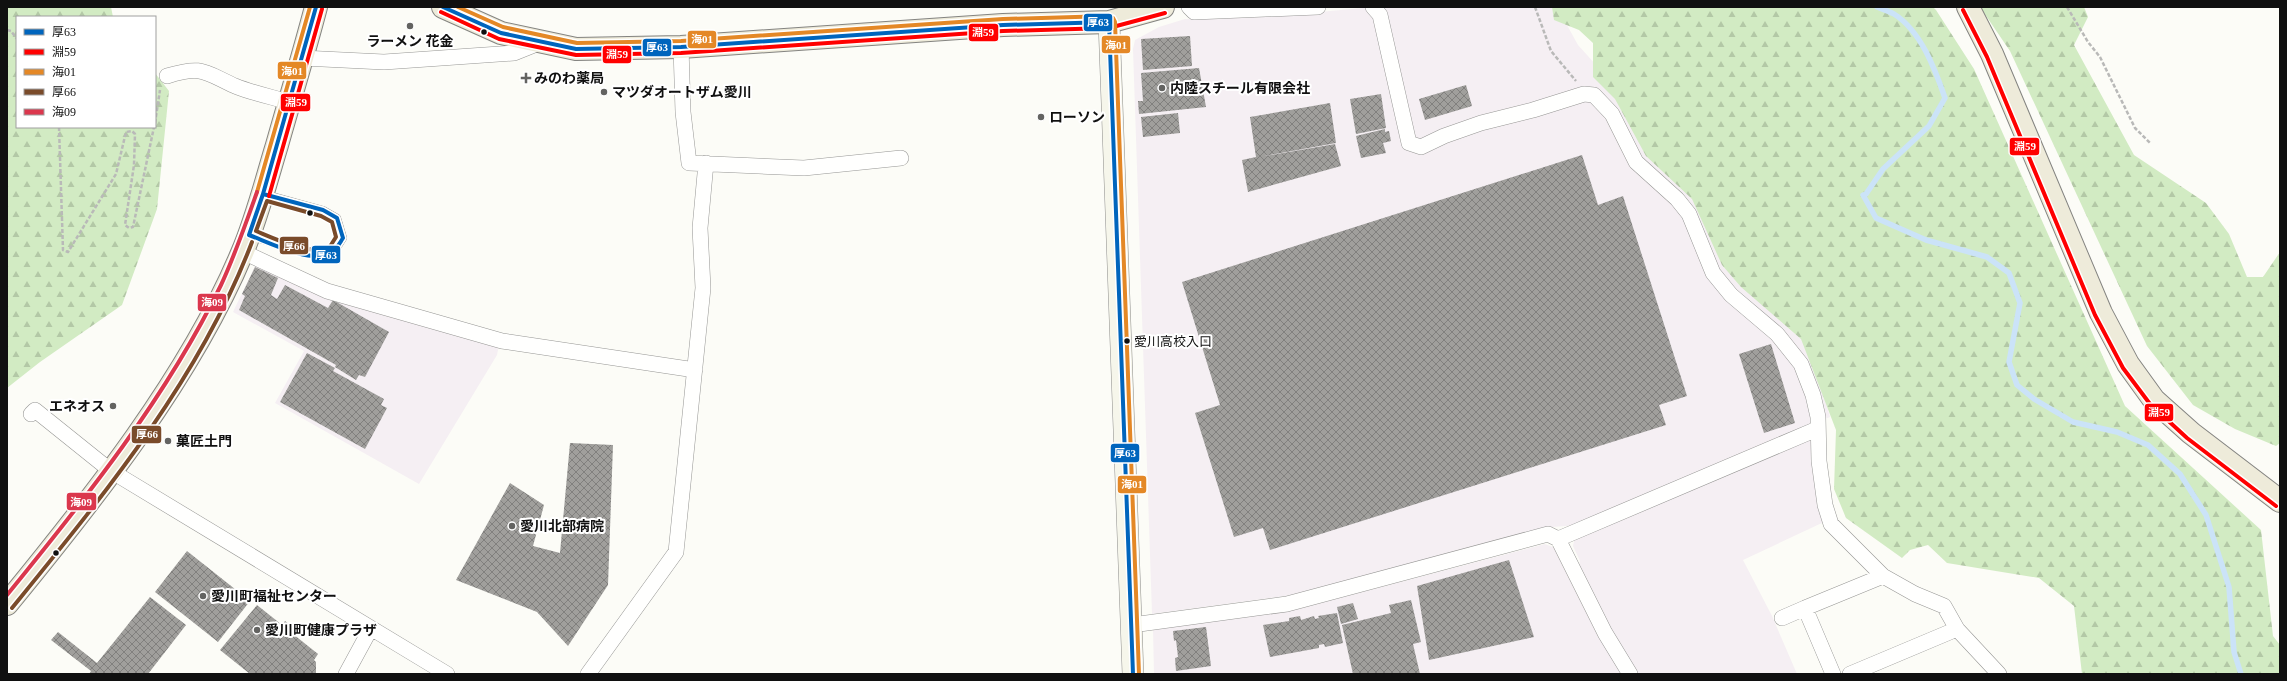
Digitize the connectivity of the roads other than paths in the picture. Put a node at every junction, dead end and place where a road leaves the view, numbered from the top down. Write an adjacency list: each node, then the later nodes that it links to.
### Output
1 (316, 7): 11 (main road)
2 (443, 7): 9 (main road)
3 (1163, 7): 8 (main road)
4 (1189, 7): 5 (street)
5 (1318, 7)
6 (1968, 7): 22 (main road)
7 (1376, 8): 20 (street)
8 (1108, 14): 10 (main road); 28 (street)
9 (539, 43): 10 (main road); 11 (street)
10 (681, 47): 15 (street)
11 (302, 58): 13 (main road)
12 (167, 76): 13 (street)
13 (289, 102): 16 (main road)
14 (901, 158): 15 (street)
15 (706, 164): 18 (street)
16 (263, 194): 17 (main road); 17 (lane)
17 (246, 244): 18 (street); 21 (main road)
18 (695, 370): 33 (street)
19 (31, 414): 21 (street)
20 (1817, 428): 23 (street); 24 (street)
21 (111, 471): 25 (main road); 29 (street)
22 (2280, 500)
23 (1558, 539): 28 (street); 35 (street)
24 (1883, 576): 26 (street); 30 (street)
25 (7, 604)
26 (1805, 608): 27 (street); 36 (street)
27 (1782, 618)
28 (1132, 625): 34 (street)
29 (371, 628): 31 (street); 32 (street)
30 (1956, 629): 37 (street); 38 (street)
31 (346, 674)
32 (447, 674)
33 (588, 674)
34 (1133, 674)
35 (1630, 674)
36 (1833, 674)
37 (1850, 674)
38 (1998, 674)

